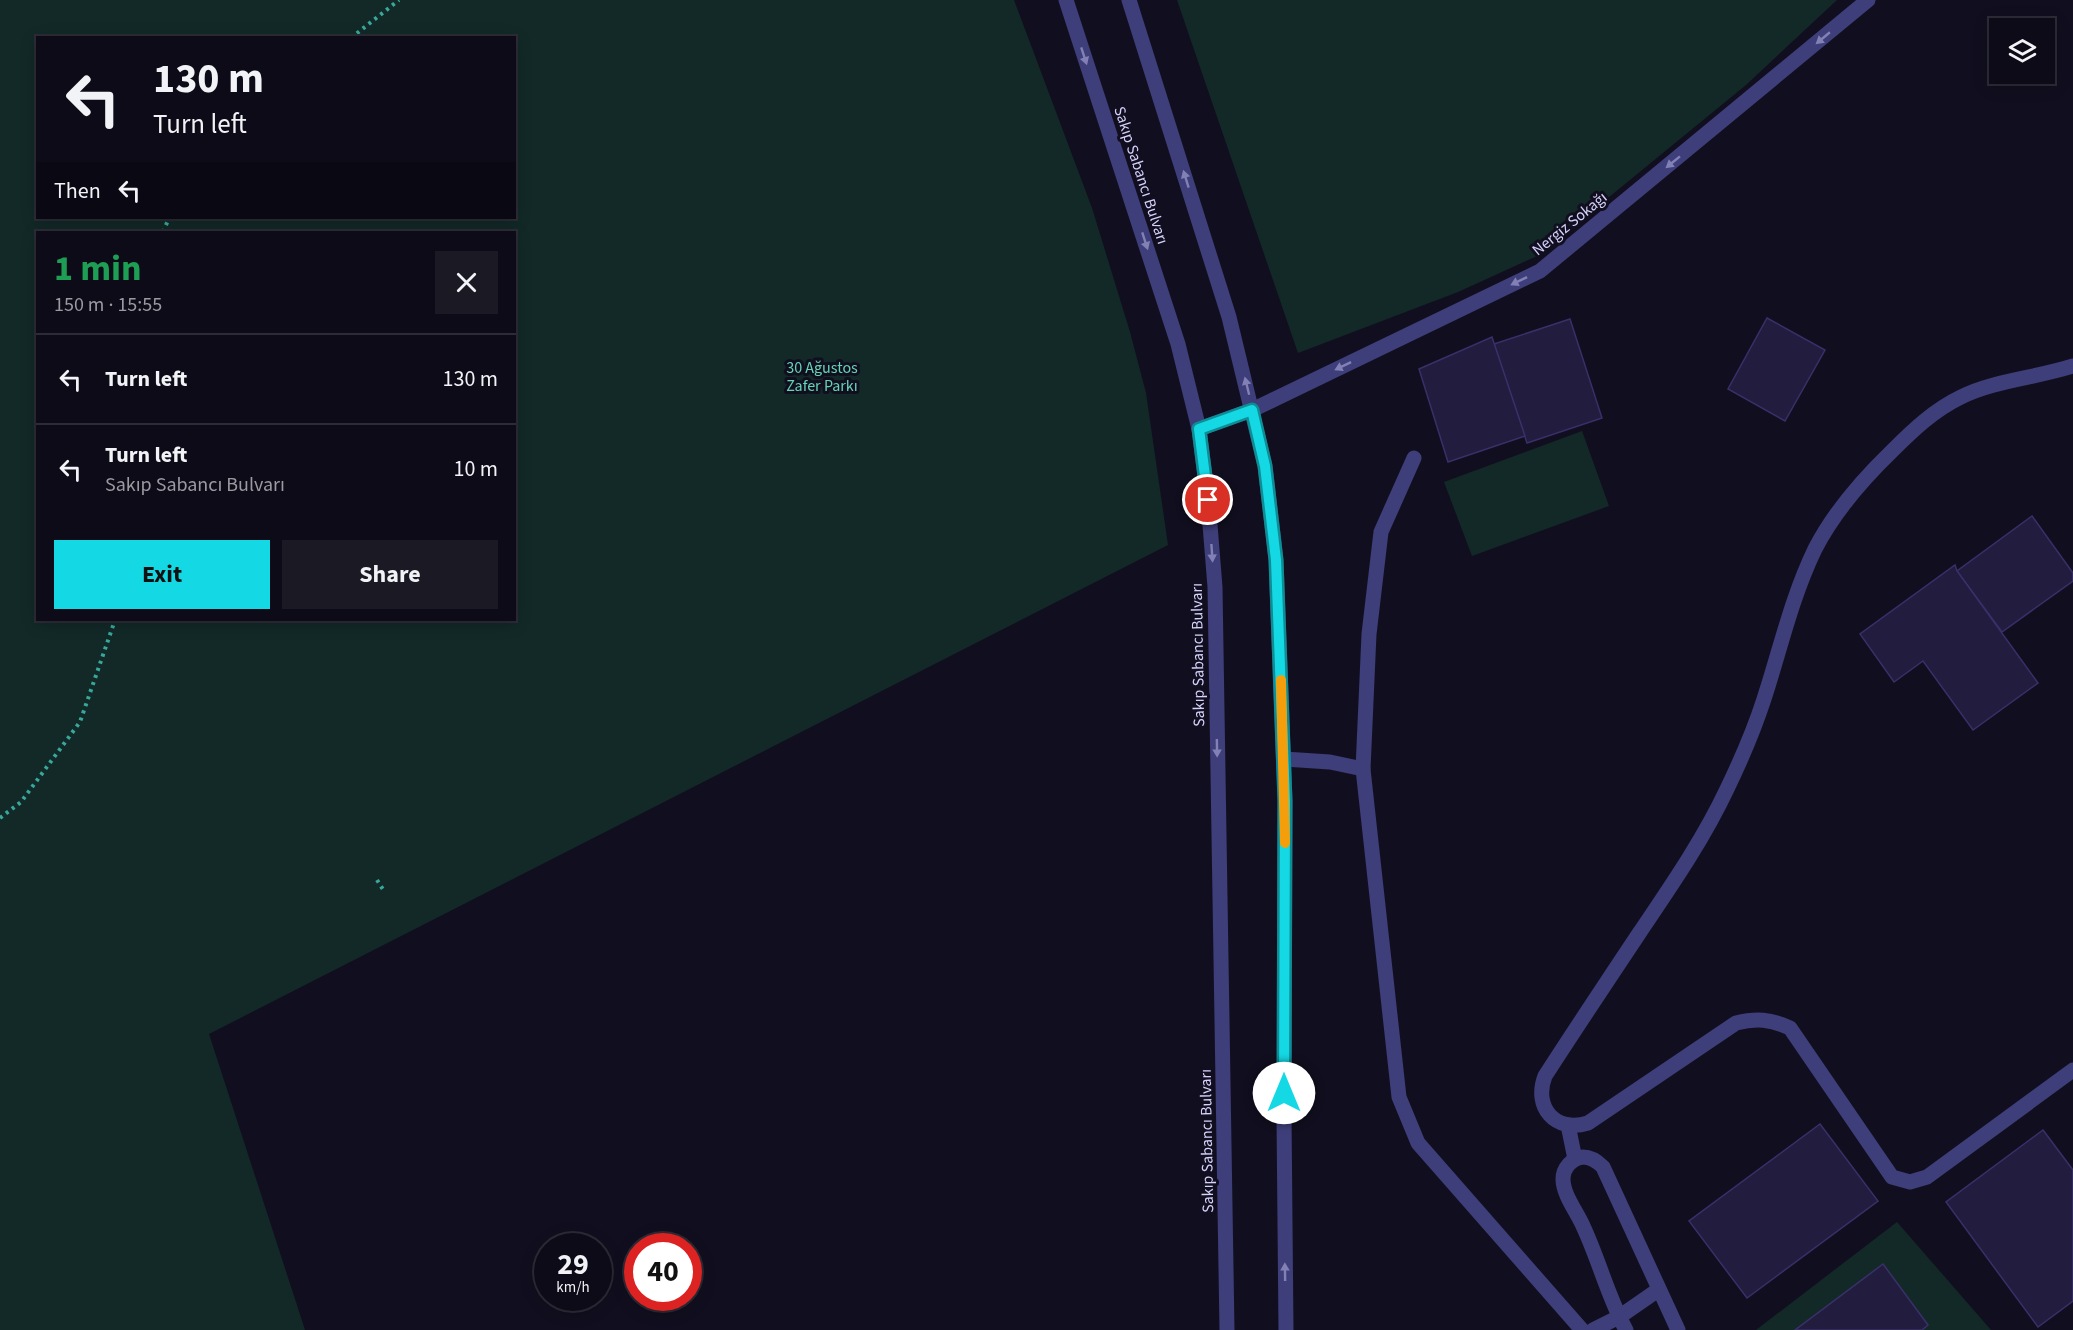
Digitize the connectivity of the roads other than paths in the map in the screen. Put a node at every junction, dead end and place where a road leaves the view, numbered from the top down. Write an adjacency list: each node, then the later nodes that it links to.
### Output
1 (1066, 0): 6 (street, Sakıp Sabancı Bulvarı, one-way to 6)
2 (1129, 0): 5 (street, one-way to 2)
3 (1868, 0): 5 (street, Nergiz Sokağı, one-way to 5)
4 (2073, 366): 11 (street)
5 (1252, 410): 6 (street, Nergiz Sokağı); 8 (street)
6 (1199, 429): 15 (street, Sakıp Sabancı Bulvarı, one-way to 15)
7 (1414, 458): 9 (street)
8 (1284, 759): 9 (street); 16 (street, one-way to 8)
9 (1363, 769): 17 (street)
10 (2073, 1070): 11 (street)
11 (1568, 1125): 12 (street)
12 (1575, 1159): 13 (street); 14 (street)
13 (1658, 1290): 14 (street); 19 (street)
14 (1622, 1323): 18 (street)
15 (1227, 1330)
16 (1286, 1330)
17 (1582, 1330)
18 (1593, 1330)
19 (1678, 1330)

